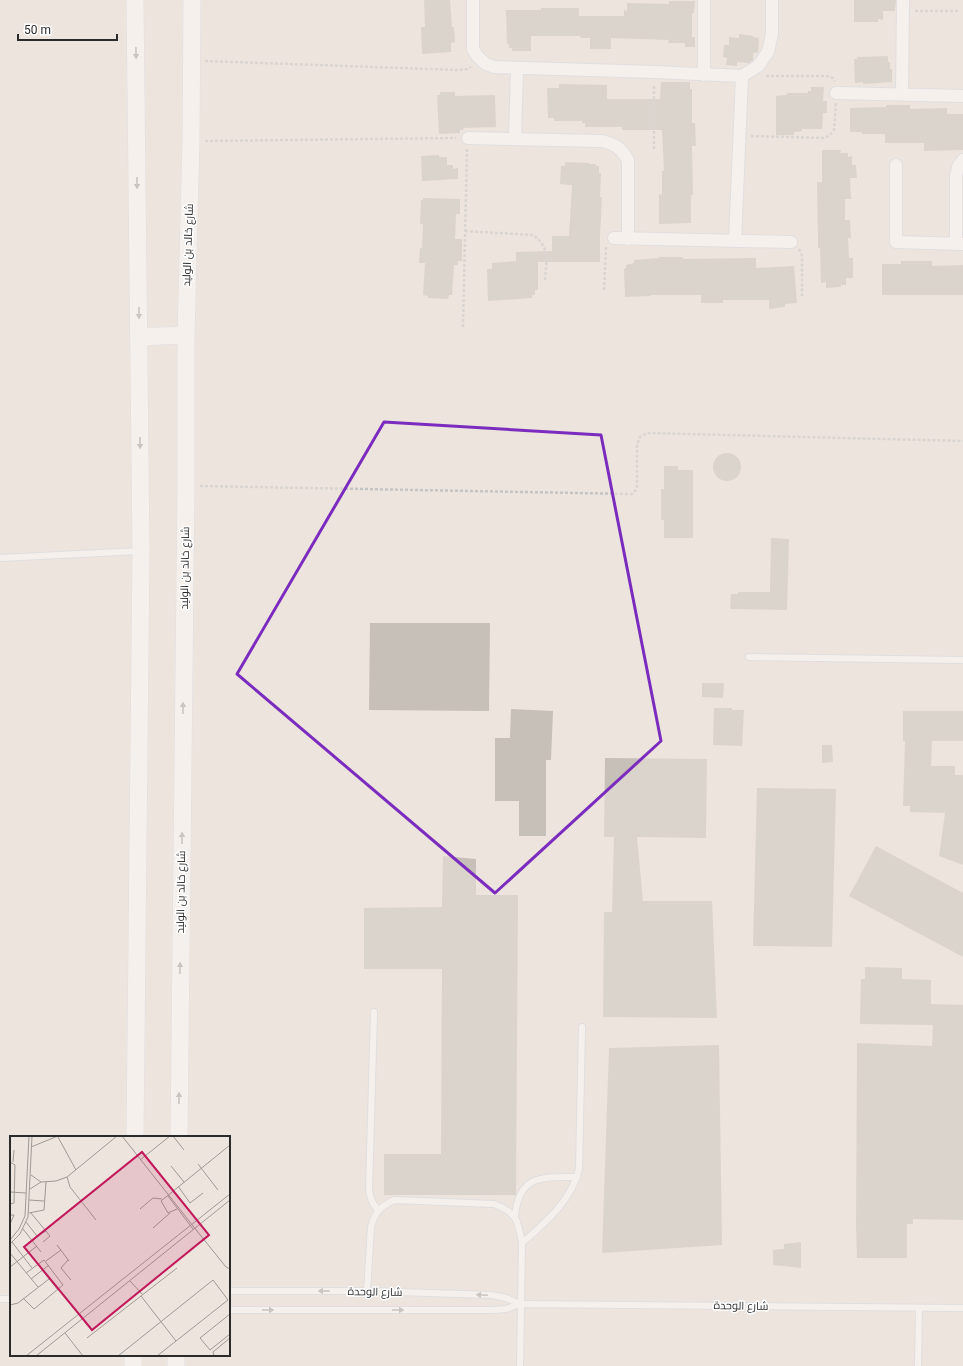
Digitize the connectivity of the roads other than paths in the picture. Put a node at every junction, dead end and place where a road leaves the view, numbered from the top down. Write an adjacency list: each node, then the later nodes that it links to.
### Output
1 (135, 0): 23 (main road, one-way to 23)
2 (192, 0): 22 (main road, شارع خالد بن الوليد)
3 (473, 0): 7 (street)
4 (704, 0): 8 (street)
5 (772, 0): 9 (street)
6 (903, 6): 11 (street)
7 (517, 68): 8 (street); 14 (street)
8 (704, 75): 9 (street)
9 (742, 76): 19 (street)
10 (836, 93): 11 (street)
11 (902, 94): 12 (street)
12 (963, 96)
13 (468, 138): 14 (street)
14 (515, 139): 18 (street)
15 (963, 160): 21 (street)
16 (896, 165): 21 (street)
17 (614, 238): 18 (street)
18 (628, 239): 19 (street)
19 (735, 241): 20 (street)
20 (791, 242)
21 (960, 244)
22 (186, 336): 23 (main road); 31 (main road, شارع خالد بن الوليد, one-way to 22)
23 (139, 337): 24 (main road, one-way to 24)
24 (141, 551): 25 (lane); 30 (main road)
25 (0, 558)
26 (749, 657): 27 (lane)
27 (963, 660)
28 (374, 1012): 33 (lane)
29 (582, 1027): 32 (lane)
30 (135, 1136)
31 (179, 1136)
32 (577, 1177): 34 (lane); 35 (lane)
33 (378, 1210): 34 (lane); 37 (lane)
34 (515, 1216): 35 (lane)
35 (522, 1243): 38 (lane)
36 (230, 1291): 37 (lane, شارع الوحدة, one-way to 36)
37 (367, 1291): 38 (lane, شارع الوحدة, one-way to 37)
38 (520, 1304): 39 (lane, شارع الوحدة); 41 (lane, شارع الوحدة, one-way to 38); 42 (lane)
39 (919, 1308): 40 (lane, شارع الوحدة); 43 (lane)
40 (963, 1308)
41 (230, 1310)
42 (520, 1366)
43 (918, 1366)

